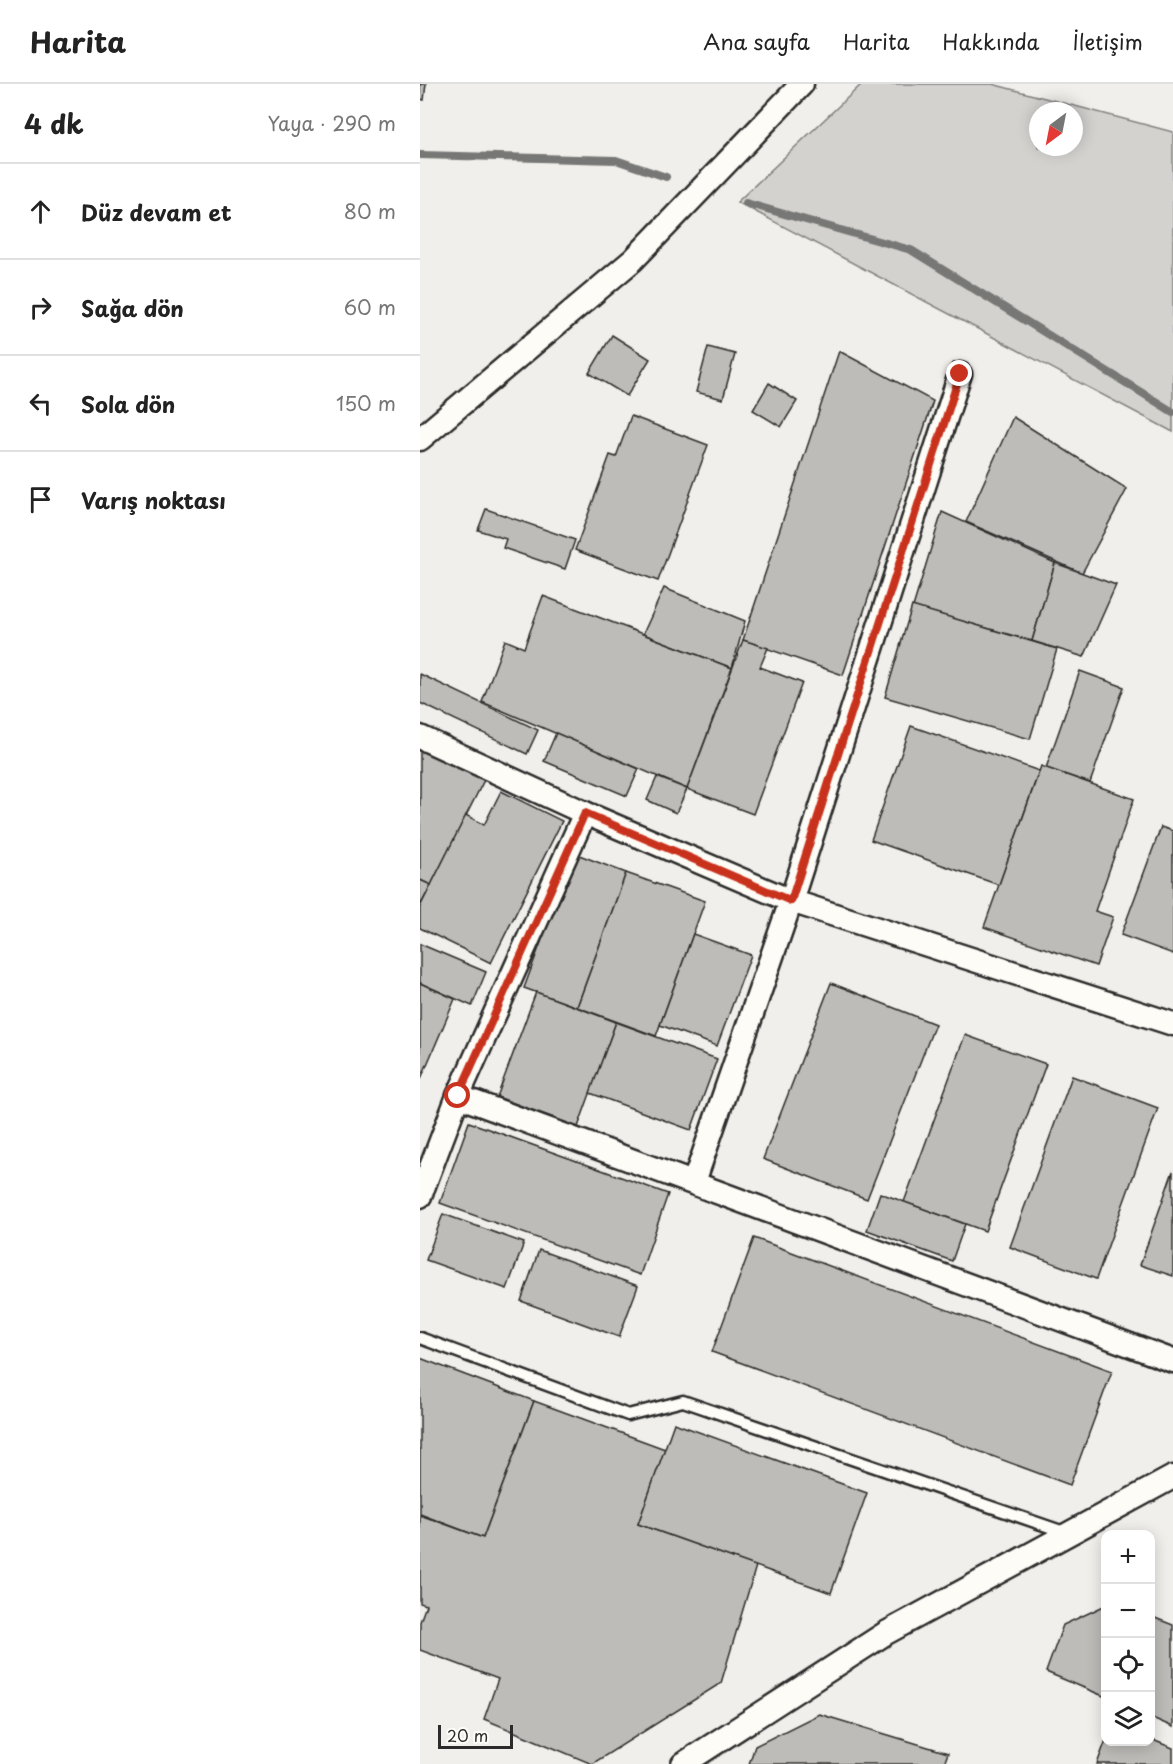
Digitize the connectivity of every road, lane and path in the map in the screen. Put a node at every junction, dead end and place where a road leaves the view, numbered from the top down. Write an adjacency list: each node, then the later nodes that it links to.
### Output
1 (802, 84): 3 (street)
2 (960, 374): 6 (street)
3 (420, 440)
4 (420, 737): 5 (street)
5 (585, 813): 6 (street); 8 (street)
6 (791, 901): 7 (street); 9 (street)
7 (1173, 1024)
8 (458, 1096): 9 (street); 10 (street)
9 (694, 1182): 12 (street)
10 (420, 1196)
11 (420, 1338): 14 (lane)
12 (1173, 1361)
13 (1173, 1477): 14 (street)
14 (1067, 1534): 15 (street)
15 (683, 1764)

